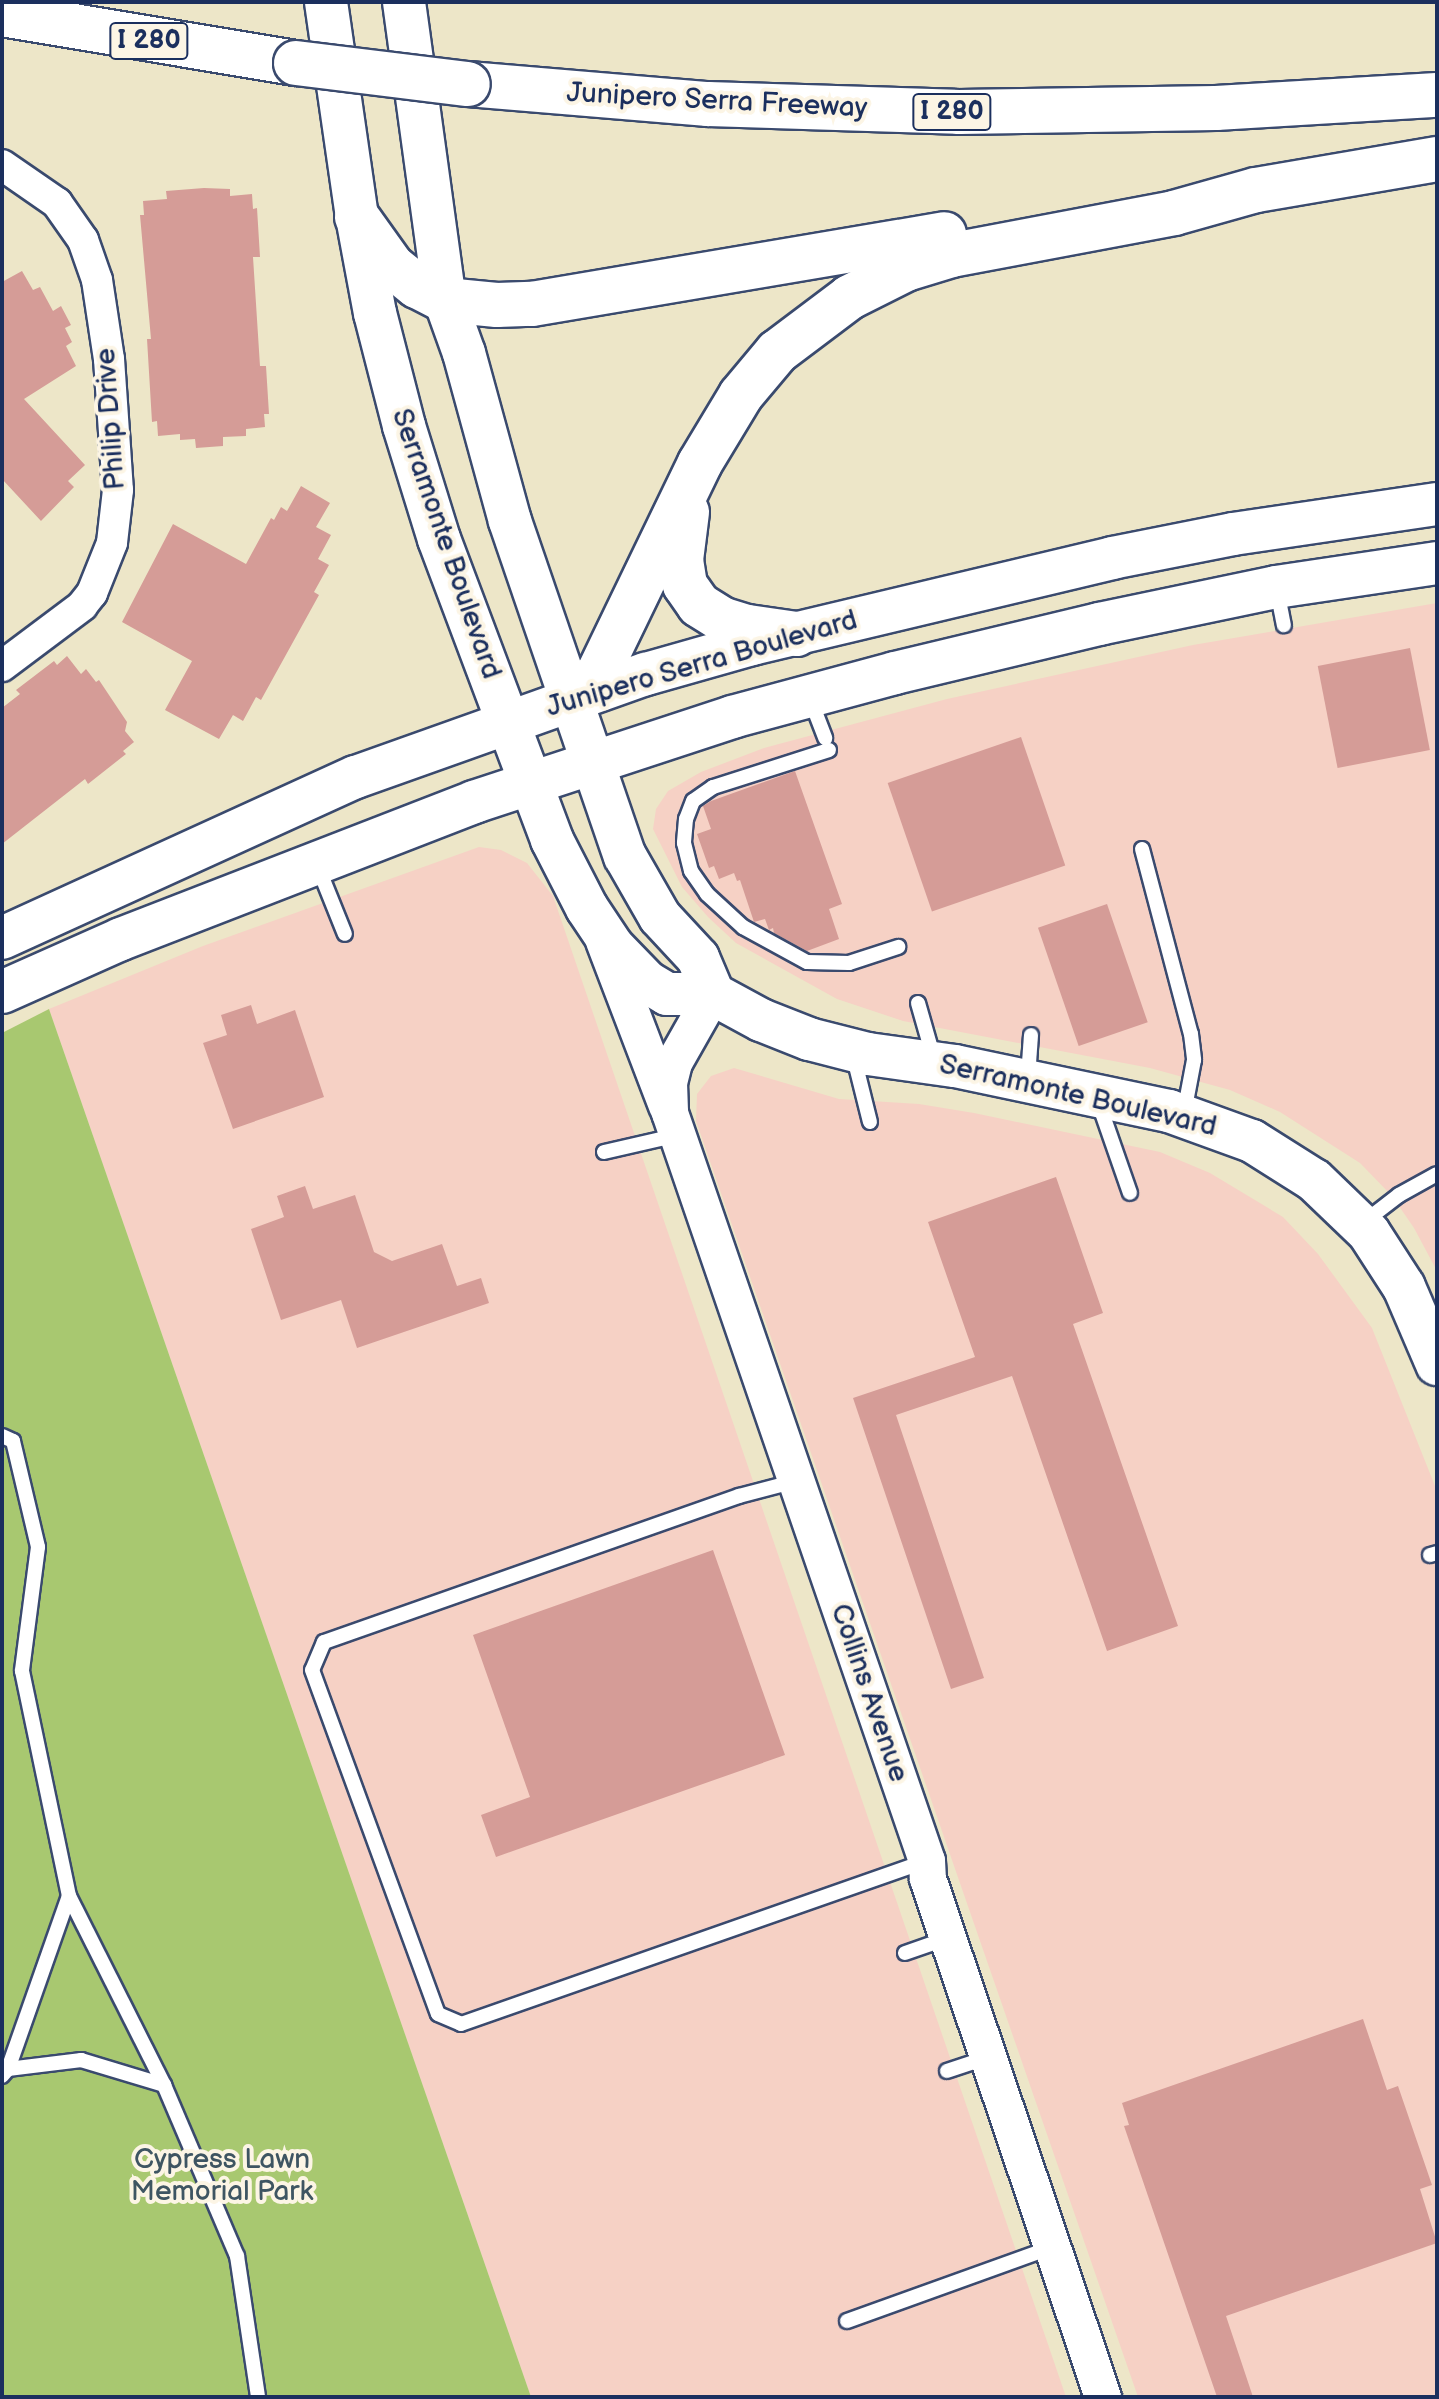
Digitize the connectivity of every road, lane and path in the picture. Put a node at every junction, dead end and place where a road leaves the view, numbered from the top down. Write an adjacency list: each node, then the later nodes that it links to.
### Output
1 (326, 2): 8 (main road, Serramonte Boulevard)
2 (404, 2): 9 (main road)
3 (2, 14): 4 (highway, Junipero Serra Freeway / I 280, bridge)
4 (1437, 95)
5 (1437, 159): 7 (highway)
6 (2, 165): 14 (street, Philip Drive)
7 (1256, 190): 9 (highway); 10 (highway)
8 (357, 217): 9 (highway); 17 (main road, Serramonte Boulevard)
9 (445, 300): 16 (main road)
10 (713, 440): 13 (highway); 16 (highway)
11 (1437, 504): 13 (main road, Junipero Serra Boulevard)
12 (1437, 563): 15 (main road)
13 (796, 634): 16 (main road, Junipero Serra Boulevard)
14 (2, 666)
15 (809, 695): 18 (main road); 25 (lane)
16 (571, 700): 17 (main road, Junipero Serra Boulevard); 18 (main road)
17 (507, 722): 19 (main road, Serramonte Boulevard); 24 (main road, Junipero Serra Boulevard)
18 (593, 761): 19 (main road); 27 (main road)
19 (530, 782): 21 (main road); 22 (main road, Serramonte Boulevard)
20 (1142, 849): 34 (lane)
21 (316, 863): 23 (lane); 26 (main road)
22 (595, 922): 27 (main road, Serramonte Boulevard); 36 (street)
23 (345, 934)
24 (2, 938)
25 (898, 947)
26 (2, 992)
27 (713, 994): 30 (main road, Serramonte Boulevard); 36 (street, Collins Avenue)
28 (918, 1003): 31 (lane)
29 (1031, 1035): 32 (lane)
30 (852, 1050): 31 (main road, Serramonte Boulevard); 35 (lane)
31 (935, 1063): 32 (main road, Serramonte Boulevard)
32 (1028, 1081): 33 (main road, Serramonte Boulevard)
33 (1096, 1096): 34 (main road, Serramonte Boulevard); 39 (lane)
34 (1184, 1115): 40 (main road, Serramonte Boulevard)
35 (870, 1122)
36 (674, 1124): 37 (lane); 43 (street, Collins Avenue)
37 (604, 1152)
38 (1437, 1174): 40 (lane)
39 (1130, 1193)
40 (1361, 1224): 41 (main road, Serramonte Boulevard)
41 (1437, 1364)
42 (2, 1436): 45 (lane)
43 (796, 1481): 44 (street, Collins Avenue); 44 (lane)
44 (927, 1861): 46 (street, Collins Avenue)
45 (69, 1896): 50 (lane); 51 (lane)
46 (948, 1938): 47 (lane); 48 (street, Collins Avenue)
47 (905, 1953)
48 (989, 2057): 49 (lane); 52 (street, Collins Avenue)
49 (947, 2071)
50 (5, 2073): 51 (lane)
51 (164, 2085): 55 (lane)
52 (1050, 2248): 53 (lane); 54 (street, Collins Avenue)
53 (847, 2321)
54 (1100, 2396)
55 (258, 2397)

